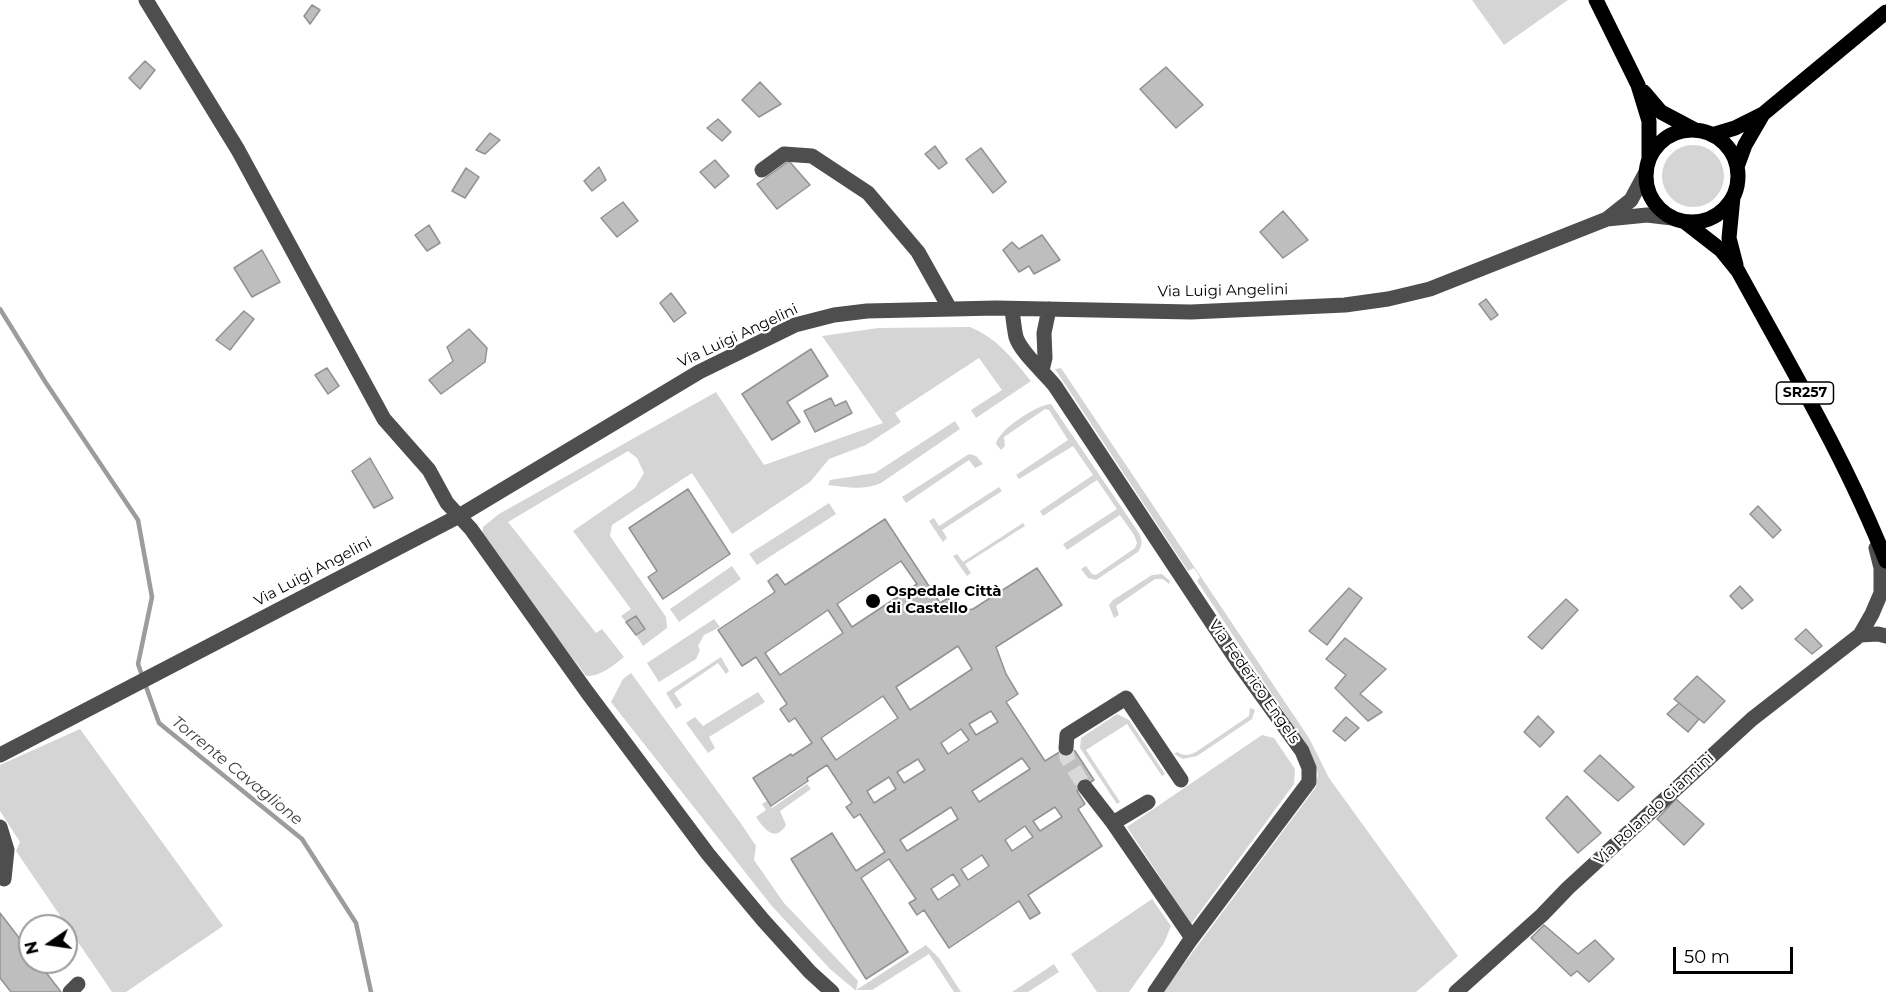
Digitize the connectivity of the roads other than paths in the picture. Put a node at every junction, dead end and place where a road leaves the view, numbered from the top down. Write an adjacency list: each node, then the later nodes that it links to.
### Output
1 (146, 0): 19 (street)
2 (1596, 0): 4 (main road, SR257)
3 (1886, 12): 5 (main road)
4 (1638, 85): 6 (main road, SR257); 8 (main road, SR257)
5 (1763, 114): 7 (main road); 9 (main road)
6 (1695, 130): 7 (main road, SR257); 8 (main road)
7 (1712, 135): 9 (main road)
8 (1648, 165): 12 (street, Via Luigi Angelini); 13 (main road, SR257)
9 (1737, 167): 11 (main road, SR257)
10 (762, 170): 15 (street)
11 (1733, 197): 13 (main road); 14 (main road, SR257)
12 (1607, 219): 13 (street, Via Luigi Angelini); 17 (street, Via Luigi Angelini)
13 (1678, 220): 14 (main road, SR257)
14 (1738, 271): 20 (main road, SR257)
15 (950, 309): 16 (street, Via Luigi Angelini); 19 (street, Via Luigi Angelini)
16 (1012, 309): 17 (street, Via Luigi Angelini); 18 (street, Via Federico Engels)
17 (1049, 309): 18 (street)
18 (1042, 370): 32 (street, Via Federico Engels)
19 (459, 516): 25 (street, Via Luigi Angelini); 33 (street)
20 (1868, 518): 21 (main road, SR257); 22 (street, Via Rolando Giannini)
21 (1886, 561)
22 (1860, 635): 23 (street); 35 (street, Via Rolando Giannini)
23 (1886, 636)
24 (1066, 748): 26 (street)
25 (0, 755)
26 (1181, 780)
27 (1085, 787): 29 (street)
28 (1148, 802): 29 (street)
29 (1113, 823): 32 (street)
30 (0, 827): 31 (street)
31 (4, 879)
32 (1192, 938): 34 (street, Via Federico Engels)
33 (832, 992)
34 (1156, 992)
35 (1456, 992)

